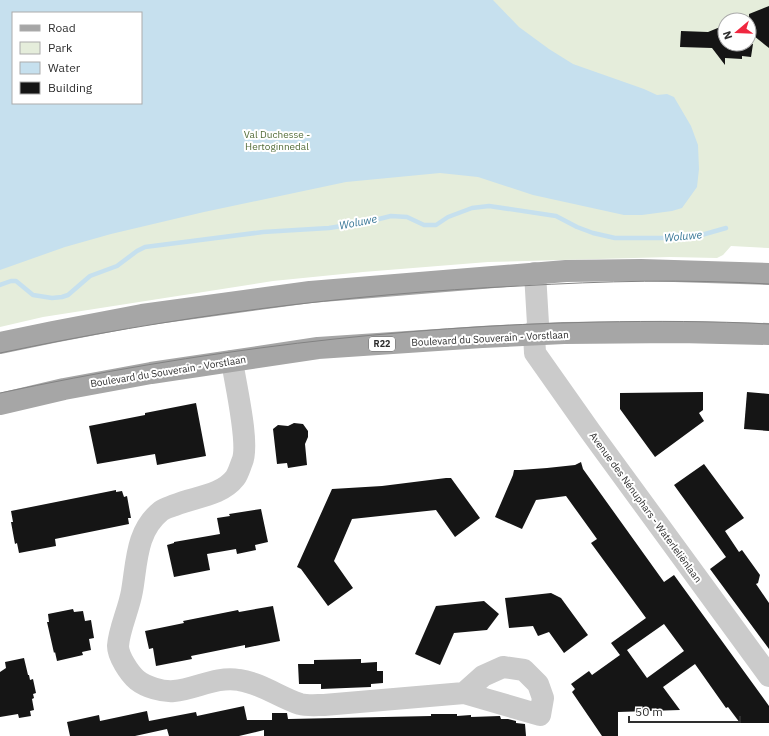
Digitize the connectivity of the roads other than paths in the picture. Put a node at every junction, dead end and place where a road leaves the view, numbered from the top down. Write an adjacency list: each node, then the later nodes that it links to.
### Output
1 (535, 273): 2 (main road); 3 (street, Avenue des Nénuphars - Waterleliënlaan); 5 (main road)
2 (769, 274)
3 (534, 334): 4 (main road, Boulevard du Souverain - Vorstlaan / R22); 6 (main road, Boulevard du Souverain - Vorstlaan / R22); 8 (street, Avenue des Nénuphars - Waterleliënlaan)
4 (769, 334)
5 (0, 343)
6 (232, 361): 7 (main road, Boulevard du Souverain - Vorstlaan / R22); 9 (street)
7 (0, 404)
8 (769, 676)
9 (464, 693)

